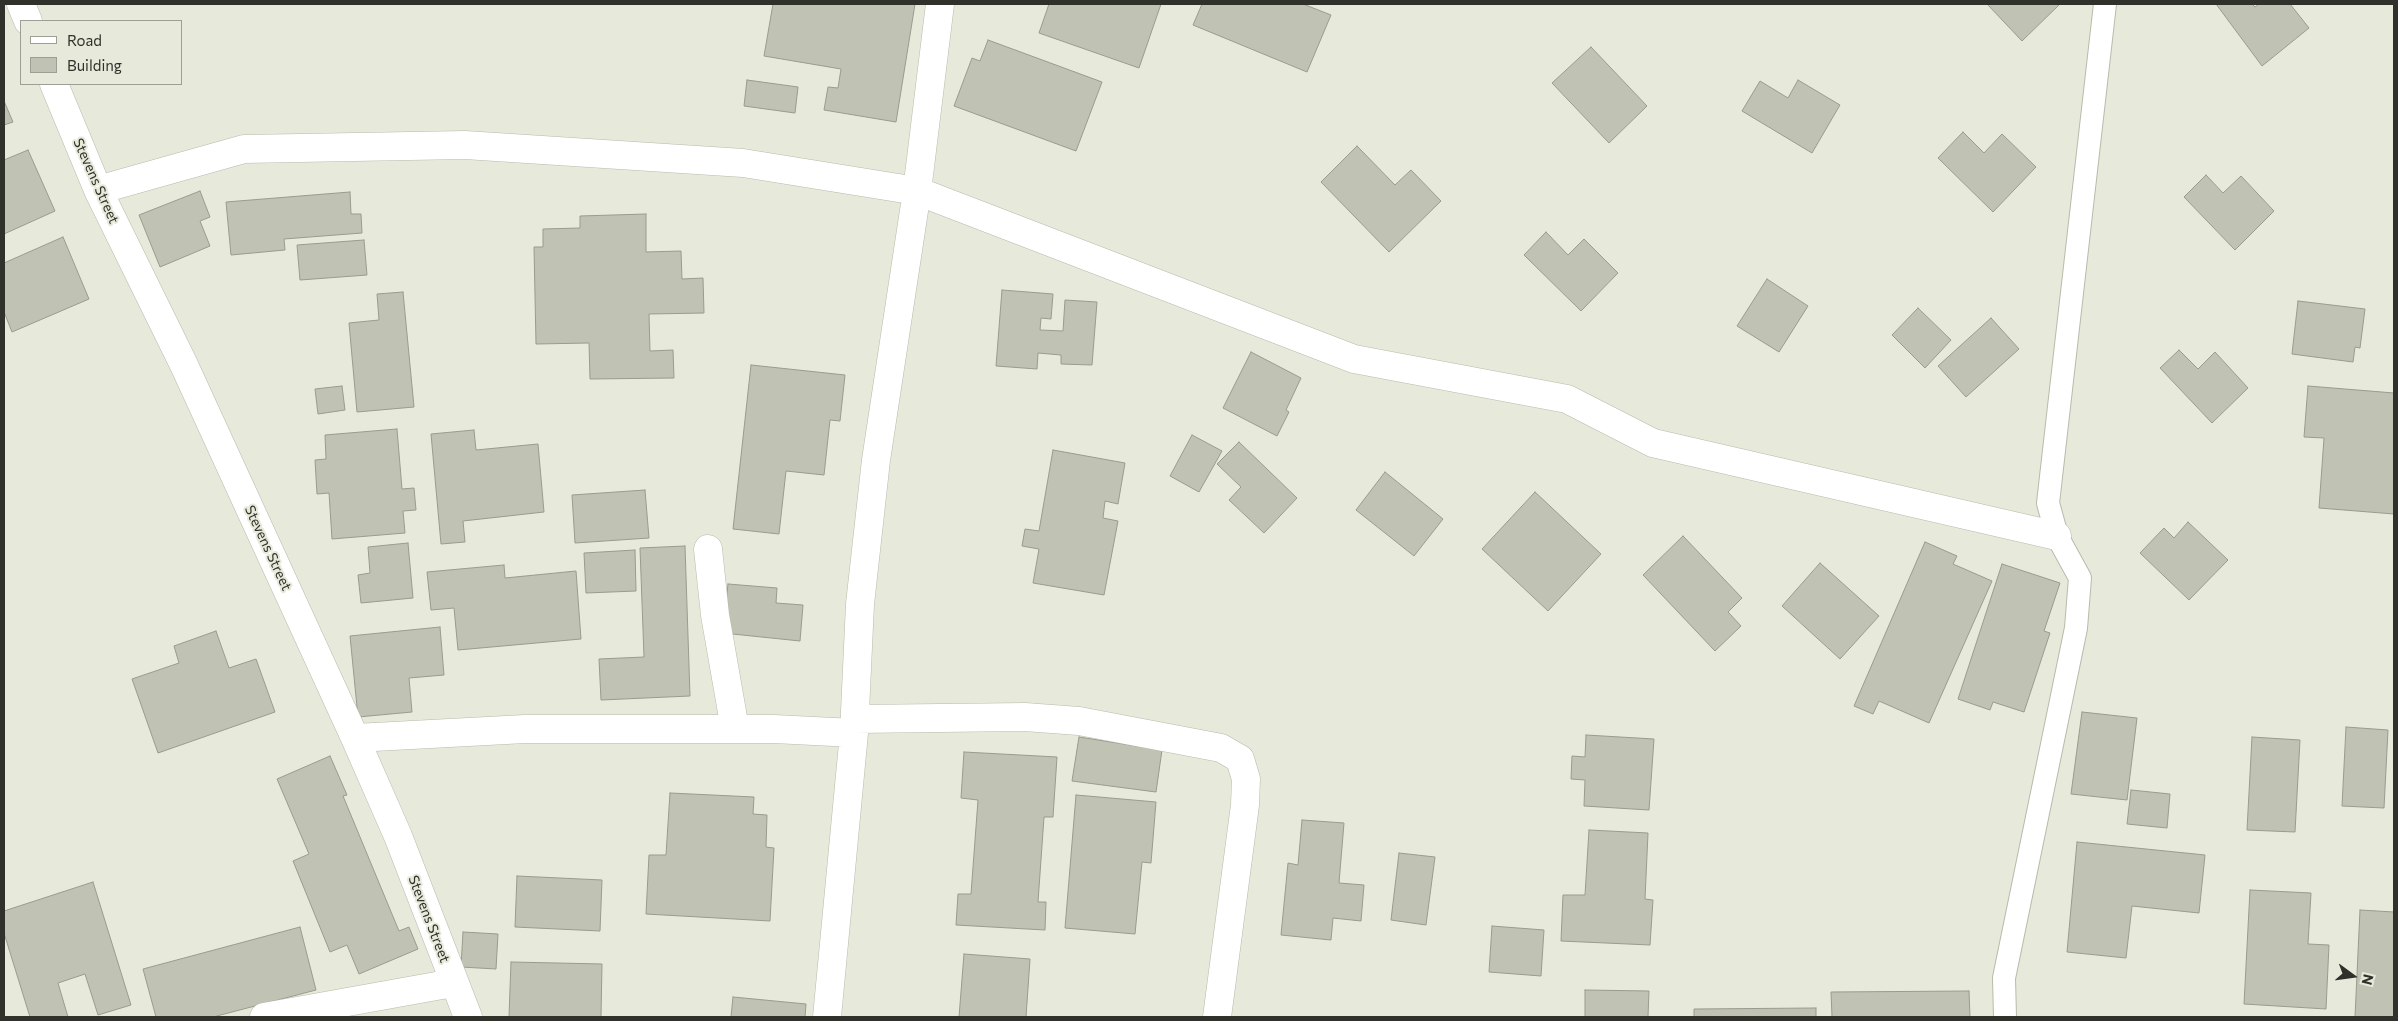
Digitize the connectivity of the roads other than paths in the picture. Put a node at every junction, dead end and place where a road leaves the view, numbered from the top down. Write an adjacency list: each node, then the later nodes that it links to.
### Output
1 (21, 4): 4 (street)
2 (940, 4): 7 (street)
3 (2105, 4): 8 (lane)
4 (28, 20)
5 (54, 85): 6 (street, Stevens Street)
6 (98, 190): 7 (street); 12 (street, Stevens Street)
7 (918, 191): 8 (street); 10 (street)
8 (2057, 536): 18 (lane)
9 (708, 549): 11 (street)
10 (854, 726): 11 (street); 16 (street); 17 (street)
11 (735, 729): 12 (street)
12 (355, 738): 13 (street, Stevens Street)
13 (453, 983): 14 (street); 15 (street, Stevens Street)
14 (264, 1017)
15 (468, 1017)
16 (827, 1017)
17 (1217, 1017)
18 (2005, 1017)

